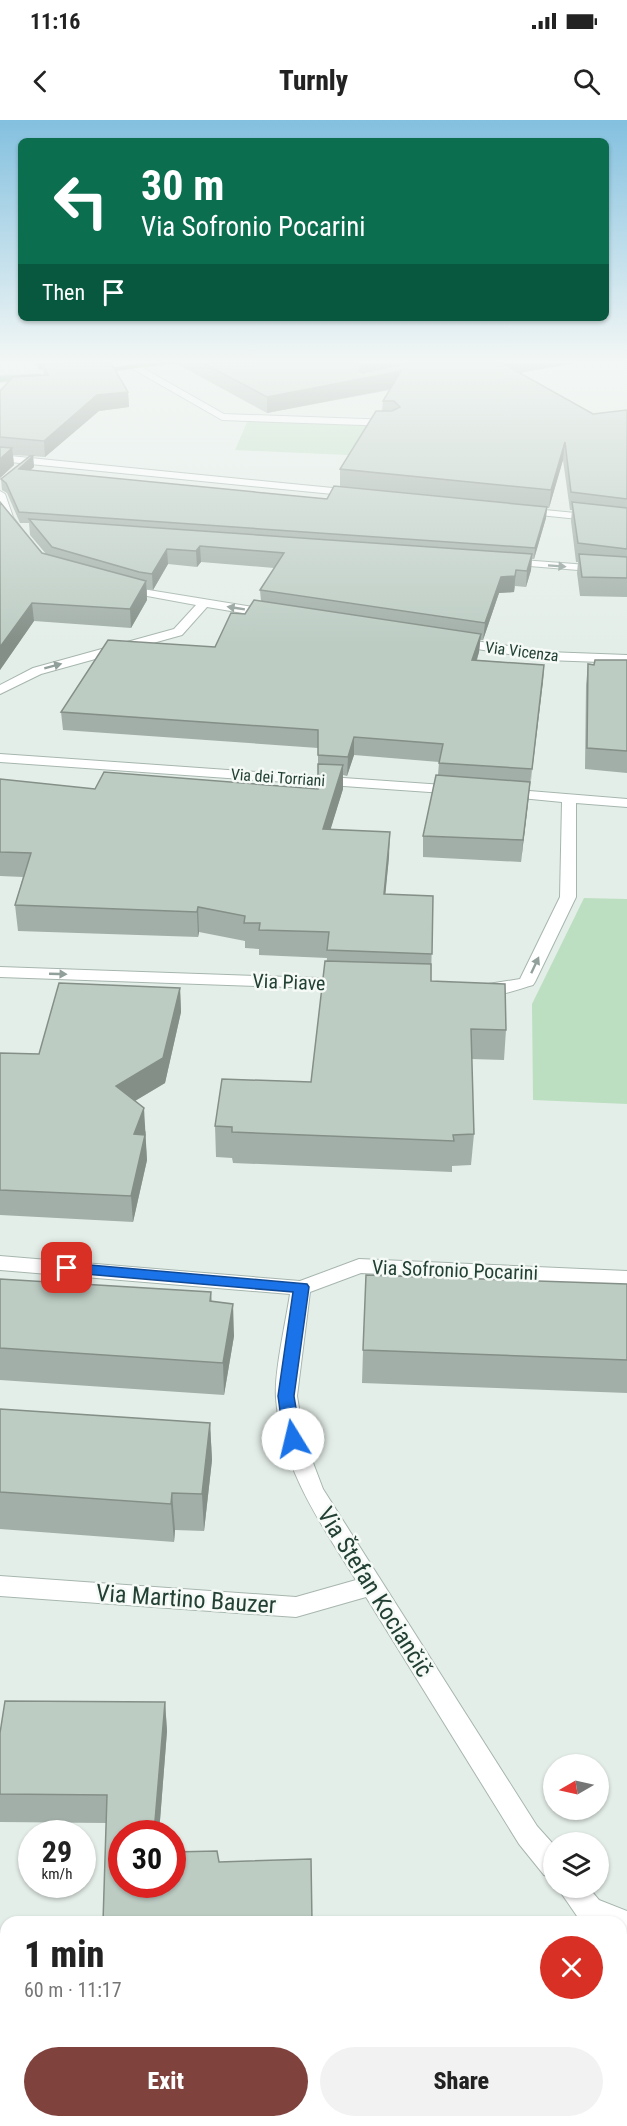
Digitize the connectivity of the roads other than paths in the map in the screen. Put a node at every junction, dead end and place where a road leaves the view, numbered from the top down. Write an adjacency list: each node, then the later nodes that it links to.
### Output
1 (0, 458): 2 (street)
2 (28, 460): 3 (street); 5 (street)
3 (14, 473)
4 (0, 494): 8 (street)
5 (369, 495)
6 (510, 509): 7 (street)
7 (627, 521)
8 (23, 531)
9 (495, 561): 10 (street, one-way to 10)
10 (627, 571)
11 (116, 586): 12 (street)
12 (204, 603): 13 (street, one-way to 12); 16 (street, one-way to 12)
13 (287, 616)
14 (441, 640): 15 (street, Via Vicenza)
15 (627, 659)
16 (0, 690)
17 (0, 758): 18 (street, Via dei Torriani)
18 (569, 797): 19 (street, Via dei Torriani); 22 (street, one-way to 18)
19 (627, 803)
20 (0, 972): 21 (street, Via Piave, one-way to 21)
21 (357, 984)
22 (464, 988)
23 (0, 1263): 25 (street, Via Sofronio Pocarini)
24 (627, 1278): 25 (street, Via Sofronio Pocarini)
25 (301, 1287): 27 (street, Via Štefan Kociančič)
26 (0, 1586): 27 (street, Via Martino Bauzer)
27 (370, 1586): 28 (street, Via Štefan Kociančič)
28 (543, 1853)
29 (580, 1898): 30 (street)
30 (605, 1916)

